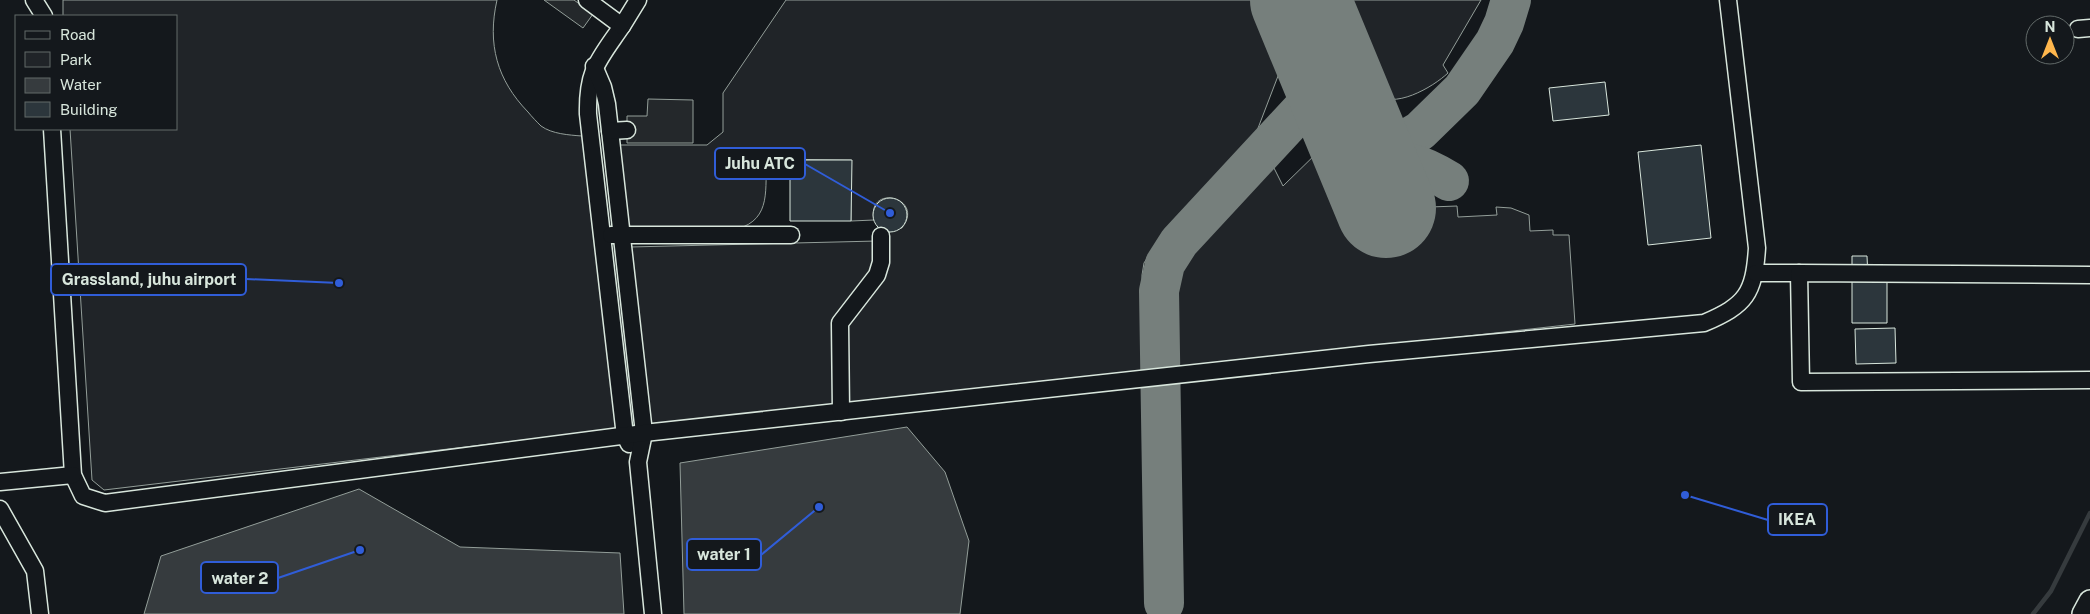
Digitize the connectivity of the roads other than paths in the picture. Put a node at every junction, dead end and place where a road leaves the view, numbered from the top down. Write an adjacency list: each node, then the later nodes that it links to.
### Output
1 (34, 0): 5 (lane)
2 (587, 0): 6 (lane)
3 (638, 0): 6 (lane)
4 (1728, 0): 15 (lane)
5 (43, 15)
6 (622, 26): 7 (lane)
7 (594, 66): 10 (lane); 11 (lane)
8 (52, 130): 23 (lane)
9 (627, 130): 10 (lane)
10 (610, 131): 12 (lane)
11 (601, 235): 12 (lane); 21 (lane)
12 (620, 235): 13 (lane); 20 (lane)
13 (791, 235)
14 (881, 236): 19 (lane)
15 (1756, 273): 16 (lane); 19 (lane)
16 (1799, 273): 17 (lane); 18 (lane)
17 (2090, 275)
18 (2090, 380)
19 (842, 412): 20 (lane)
20 (644, 434): 21 (lane); 22 (lane)
21 (625, 436): 22 (lane); 23 (lane)
22 (638, 462): 28 (lane)
23 (73, 475): 24 (lane)
24 (0, 482)
25 (0, 509): 27 (lane)
26 (2090, 601): 29 (main road)
27 (40, 614)
28 (653, 614)
29 (2083, 614)

